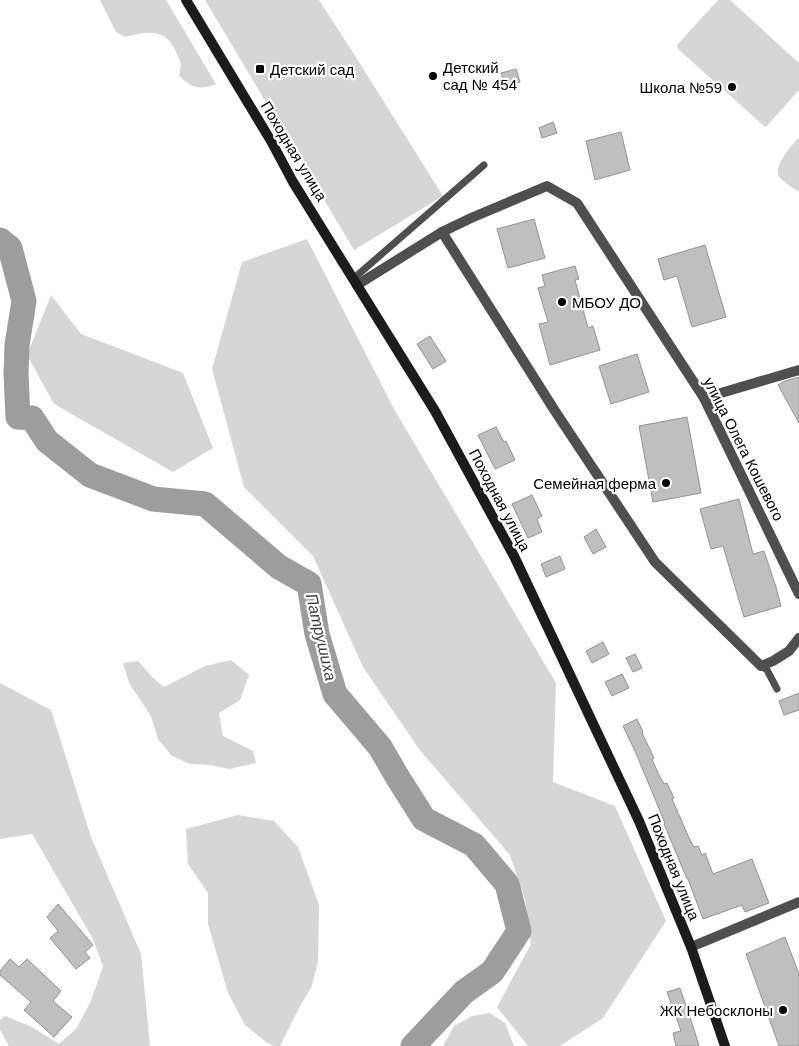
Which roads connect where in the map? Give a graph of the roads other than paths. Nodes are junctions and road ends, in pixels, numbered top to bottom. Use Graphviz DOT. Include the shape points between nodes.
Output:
graph roads {
  1 [pos="186,0"];
  2 [pos="484,165"];
  3 [pos="442,232"];
  4 [pos="355,282"];
  5 [pos="799,370"];
  6 [pos="704,398"];
  7 [pos="799,594"];
  8 [pos="799,638"];
  9 [pos="761,666"];
  10 [pos="777,690"];
  11 [pos="799,902"];
  12 [pos="690,947"];
  13 [pos="725,1046"];
  1 -- 4 [label="main road, Походная улица"];
  2 -- 4 [label="lane"];
  3 -- 4 [label="street, улица Олега Кошевого"];
  3 -- 6 [label="street, улица Олега Кошевого" via="547,186 577,203"];
  3 -- 9 [label="street" via="655,562"];
  4 -- 12 [label="main road, Походная улица" via="435,411 514,556 639,821"];
  5 -- 6 [label="street"];
  6 -- 7 [label="street, улица Олега Кошевого"];
  8 -- 9 [label="street" via="789,652"];
  9 -- 10 [label="lane" via="767,670"];
  11 -- 12 [label="street"];
  12 -- 13 [label="main road, Походная улица"];
}
